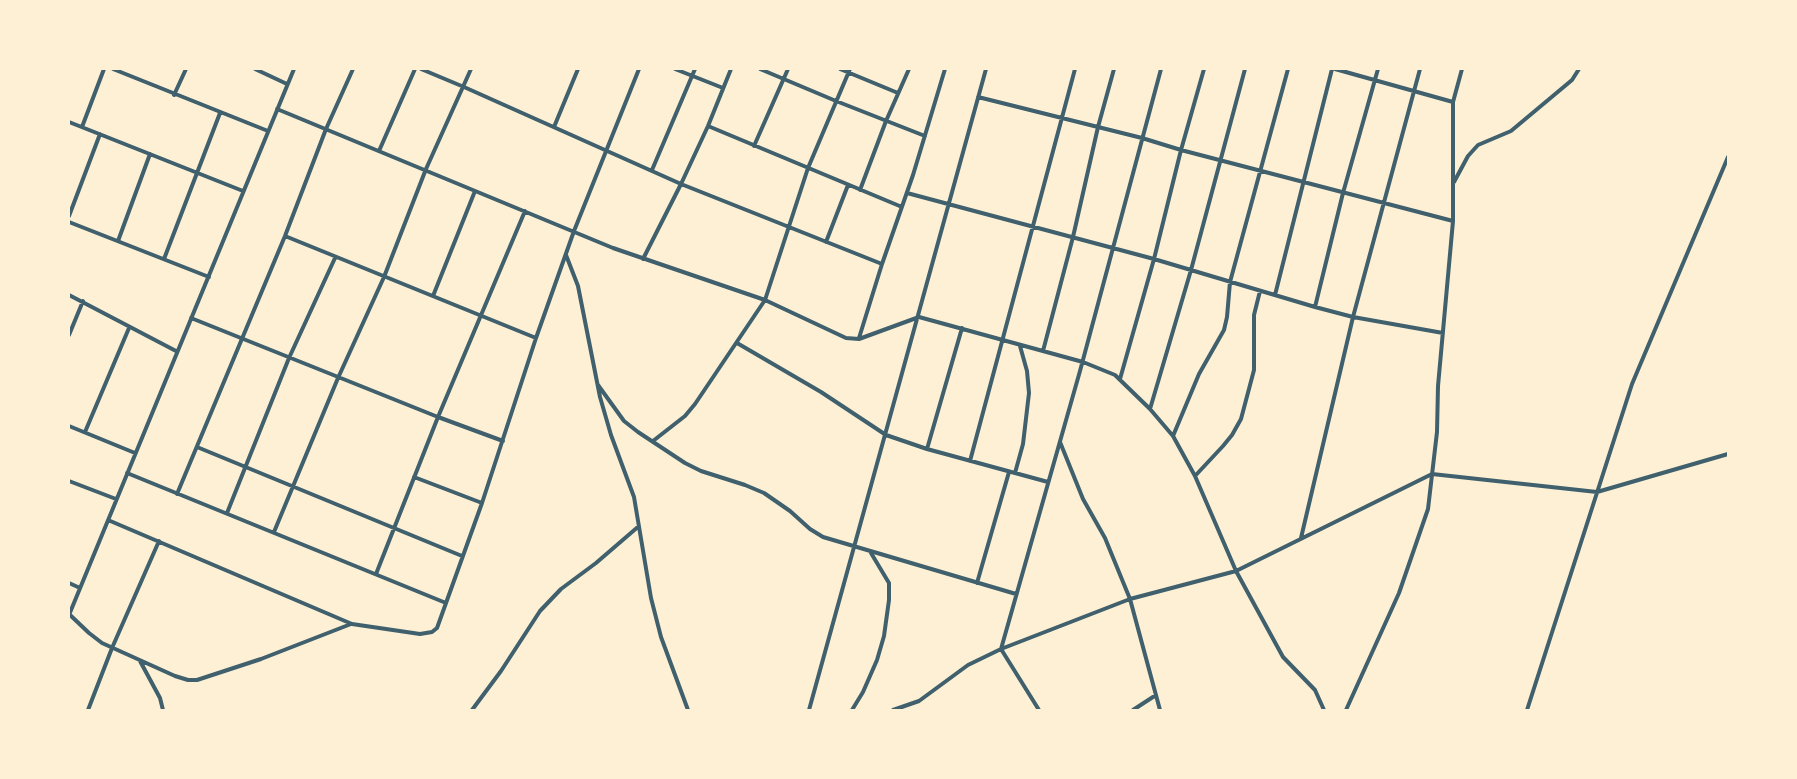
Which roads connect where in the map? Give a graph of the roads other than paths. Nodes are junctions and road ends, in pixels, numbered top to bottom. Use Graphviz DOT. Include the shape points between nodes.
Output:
graph roads {
  1 [pos="104,69"];
  2 [pos="113,69"];
  3 [pos="186,69"];
  4 [pos="255,69"];
  5 [pos="294,69"];
  6 [pos="353,69"];
  7 [pos="415,69"];
  8 [pos="421,69"];
  9 [pos="471,69"];
  10 [pos="578,69"];
  11 [pos="639,69"];
  12 [pos="675,69"];
  13 [pos="695,69"];
  14 [pos="731,69"];
  15 [pos="760,69"];
  16 [pos="788,69"];
  17 [pos="840,69"];
  18 [pos="909,69"];
  19 [pos="945,69"];
  20 [pos="986,69"];
  21 [pos="1076,69"];
  22 [pos="1114,69"];
  23 [pos="1161,69"];
  24 [pos="1204,69"];
  25 [pos="1245,69"];
  26 [pos="1288,69"];
  27 [pos="1333,69"];
  28 [pos="1378,69"];
  29 [pos="1420,69"];
  30 [pos="1462,69"];
  31 [pos="1579,69"];
  32 [pos="849,71"];
  33 [pos="692,75"];
  34 [pos="784,79"];
  35 [pos="1375,80"];
  36 [pos="288,84"];
  37 [pos="464,87"];
  38 [pos="723,88"];
  39 [pos="1414,91"];
  40 [pos="898,93"];
  41 [pos="174,95"];
  42 [pos="978,97"];
  43 [pos="836,101"];
  44 [pos="1453,102"];
  45 [pos="277,109"];
  46 [pos="220,113"];
  47 [pos="1061,118"];
  48 [pos="886,121"];
  49 [pos="69,122"];
  50 [pos="708,126"];
  51 [pos="82,127"];
  52 [pos="554,127"];
  53 [pos="1098,127"];
  54 [pos="326,129"];
  55 [pos="268,131"];
  56 [pos="100,134"];
  57 [pos="925,136"];
  58 [pos="1142,138"];
  59 [pos="754,146"];
  60 [pos="605,150"];
  61 [pos="1180,150"];
  62 [pos="379,151"];
  63 [pos="150,154"];
  64 [pos="1728,157"];
  65 [pos="1221,161"];
  66 [pos="808,168"];
  67 [pos="426,169"];
  68 [pos="652,170"];
  69 [pos="1262,172"];
  70 [pos="197,173"];
  71 [pos="1304,183"];
  72 [pos="681,184"];
  73 [pos="848,185"];
  74 [pos="1452,186"];
  75 [pos="860,190"];
  76 [pos="243,191"];
  77 [pos="475,191"];
  78 [pos="907,193"];
  79 [pos="1344,193"];
  80 [pos="1384,203"];
  81 [pos="948,204"];
  82 [pos="902,207"];
  83 [pos="525,211"];
  84 [pos="69,216"];
  85 [pos="1453,221"];
  86 [pos="69,222"];
  87 [pos="1034,227"];
  88 [pos="789,228"];
  89 [pos="574,231"];
  90 [pos="285,236"];
  91 [pos="1073,237"];
  92 [pos="118,242"];
  93 [pos="826,242"];
  94 [pos="1113,248"];
  95 [pos="565,255"];
  96 [pos="335,258"];
  97 [pos="164,259"];
  98 [pos="643,259"];
  99 [pos="1154,260"];
  100 [pos="882,264"];
  101 [pos="1191,270"];
  102 [pos="209,277"];
  103 [pos="384,277"];
  104 [pos="1230,282"];
  105 [pos="1260,291"];
  106 [pos="69,295"];
  107 [pos="1275,295"];
  108 [pos="433,296"];
  109 [pos="765,300"];
  110 [pos="82,301"];
  111 [pos="1315,307"];
  112 [pos="481,316"];
  113 [pos="918,317"];
  114 [pos="1353,317"];
  115 [pos="191,318"];
  116 [pos="129,328"];
  117 [pos="962,328"];
  118 [pos="1443,333"];
  119 [pos="69,335"];
  120 [pos="536,338"];
  121 [pos="243,339"];
  122 [pos="859,339"];
  123 [pos="1003,340"];
  124 [pos="737,343"];
  125 [pos="1020,345"];
  126 [pos="177,351"];
  127 [pos="1043,351"];
  128 [pos="290,358"];
  129 [pos="1083,362"];
  130 [pos="338,378"];
  131 [pos="1120,379"];
  132 [pos="598,385"];
  133 [pos="1150,409"];
  134 [pos="438,417"];
  135 [pos="69,426"];
  136 [pos="85,432"];
  137 [pos="886,435"];
  138 [pos="1173,436"];
  139 [pos="503,441"];
  140 [pos="652,441"];
  141 [pos="1060,442"];
  142 [pos="197,447"];
  143 [pos="927,449"];
  144 [pos="135,453"];
  145 [pos="1728,454"];
  146 [pos="970,461"];
  147 [pos="246,467"];
  148 [pos="127,472"];
  149 [pos="1012,472"];
  150 [pos="1432,474"];
  151 [pos="1195,476"];
  152 [pos="414,477"];
  153 [pos="69,481"];
  154 [pos="1048,482"];
  155 [pos="292,486"];
  156 [pos="1597,492"];
  157 [pos="177,494"];
  158 [pos="116,499"];
  159 [pos="482,503"];
  160 [pos="227,513"];
  161 [pos="108,520"];
  162 [pos="639,526"];
  163 [pos="393,529"];
  164 [pos="274,532"];
  165 [pos="1300,539"];
  166 [pos="159,542"];
  167 [pos="855,547"];
  168 [pos="871,552"];
  169 [pos="462,556"];
  170 [pos="1236,571"];
  171 [pos="376,574"];
  172 [pos="69,583"];
  173 [pos="977,583"];
  174 [pos="80,588"];
  175 [pos="1016,594"];
  176 [pos="1130,599"];
  177 [pos="446,603"];
  178 [pos="69,614"];
  179 [pos="352,624"];
  180 [pos="112,648"];
  181 [pos="1001,650"];
  182 [pos="139,660"];
  183 [pos="1156,695"];
  184 [pos="88,710"];
  185 [pos="163,710"];
  186 [pos="472,710"];
  187 [pos="688,710"];
  188 [pos="809,710"];
  189 [pos="852,710"];
  190 [pos="893,710"];
  191 [pos="1039,710"];
  192 [pos="1133,710"];
  193 [pos="1160,710"];
  194 [pos="1324,710"];
  195 [pos="1346,710"];
  196 [pos="1527,710"];
  1 -- 51 [label="street"];
  2 -- 41 [label="street"];
  3 -- 41 [label="street"];
  4 -- 36 [label="street"];
  5 -- 36 [label="street"];
  6 -- 54 [label="street"];
  7 -- 62 [label="street"];
  8 -- 37 [label="street"];
  9 -- 37 [label="street"];
  10 -- 52 [label="street"];
  11 -- 60 [label="street"];
  12 -- 33 [label="street"];
  13 -- 33 [label="street"];
  14 -- 38 [label="street"];
  15 -- 34 [label="street"];
  16 -- 34 [label="street"];
  17 -- 32 [label="street"];
  18 -- 40 [label="street"];
  19 -- 57 [label="street"];
  20 -- 42 [label="street"];
  21 -- 47 [label="street"];
  22 -- 53 [label="street"];
  23 -- 58 [label="street"];
  24 -- 61 [label="street"];
  25 -- 65 [label="street"];
  26 -- 69 [label="street"];
  27 -- 35 [label="street"];
  27 -- 71 [label="street"];
  28 -- 35 [label="street"];
  29 -- 39 [label="street"];
  30 -- 44 [label="street"];
  31 -- 74 [label="street" via="1572,80 1511,131 1478,145"];
  32 -- 40 [label="street"];
  32 -- 43 [label="street"];
  33 -- 38 [label="street"];
  33 -- 68 [label="street"];
  34 -- 43 [label="street"];
  34 -- 59 [label="street"];
  35 -- 39 [label="street"];
  35 -- 79 [label="street"];
  36 -- 45 [label="street"];
  37 -- 52 [label="street"];
  37 -- 67 [label="street"];
  38 -- 50 [label="street"];
  39 -- 44 [label="street"];
  39 -- 80 [label="street"];
  40 -- 48 [label="street"];
  41 -- 46 [label="street"];
  42 -- 47 [label="street"];
  42 -- 81 [label="street"];
  43 -- 48 [label="street"];
  43 -- 66 [label="street"];
  44 -- 74 [label="street"];
  45 -- 54 [label="street"];
  45 -- 55 [label="street"];
  46 -- 55 [label="street"];
  46 -- 70 [label="street"];
  47 -- 53 [label="street"];
  47 -- 87 [label="street"];
  48 -- 57 [label="street"];
  48 -- 75 [label="street"];
  49 -- 51 [label="street"];
  50 -- 59 [label="street"];
  50 -- 72 [label="street"];
  51 -- 56 [label="street"];
  52 -- 60 [label="street"];
  53 -- 58 [label="street"];
  53 -- 91 [label="street"];
  54 -- 62 [label="street"];
  54 -- 90 [label="street"];
  55 -- 76 [label="street"];
  56 -- 63 [label="street"];
  56 -- 84 [label="street"];
  57 -- 78 [label="street"];
  58 -- 61 [label="street"];
  58 -- 94 [label="street"];
  59 -- 66 [label="street"];
  60 -- 68 [label="street"];
  60 -- 89 [label="street"];
  61 -- 65 [label="street"];
  61 -- 99 [label="street"];
  62 -- 67 [label="street"];
  63 -- 70 [label="street"];
  63 -- 92 [label="street"];
  64 -- 156 [label="street" via="1632,384"];
  65 -- 69 [label="street"];
  65 -- 101 [label="street"];
  66 -- 73 [label="street"];
  66 -- 88 [label="street"];
  67 -- 77 [label="street"];
  67 -- 103 [label="street"];
  68 -- 72 [label="street"];
  69 -- 71 [label="street"];
  69 -- 104 [label="street"];
  70 -- 76 [label="street"];
  70 -- 97 [label="street"];
  71 -- 79 [label="street"];
  71 -- 107 [label="street"];
  72 -- 88 [label="street"];
  72 -- 98 [label="street"];
  73 -- 75 [label="street"];
  73 -- 93 [label="street"];
  74 -- 85 [label="street"];
  75 -- 82 [label="street"];
  76 -- 102 [label="street"];
  77 -- 83 [label="street"];
  77 -- 108 [label="street"];
  78 -- 81 [label="street"];
  78 -- 82 [label="street"];
  79 -- 80 [label="street"];
  79 -- 111 [label="street"];
  80 -- 85 [label="street"];
  80 -- 114 [label="street"];
  81 -- 87 [label="street"];
  81 -- 113 [label="street"];
  82 -- 100 [label="street"];
  83 -- 89 [label="street"];
  83 -- 112 [label="street"];
  85 -- 118 [label="street"];
  86 -- 92 [label="street"];
  87 -- 91 [label="street"];
  87 -- 123 [label="street"];
  88 -- 93 [label="street"];
  88 -- 109 [label="street"];
  89 -- 95 [label="street"];
  89 -- 98 [label="street"];
  90 -- 96 [label="street"];
  90 -- 121 [label="street"];
  91 -- 94 [label="street"];
  91 -- 127 [label="street"];
  92 -- 97 [label="street"];
  93 -- 100 [label="street"];
  94 -- 99 [label="street"];
  94 -- 129 [label="street"];
  95 -- 120 [label="street"];
  95 -- 132 [label="street" via="578,286"];
  96 -- 103 [label="street"];
  96 -- 128 [label="street"];
  97 -- 102 [label="street"];
  98 -- 109 [label="street"];
  99 -- 101 [label="street"];
  99 -- 131 [label="street"];
  100 -- 122 [label="street"];
  101 -- 104 [label="street"];
  101 -- 133 [label="street"];
  102 -- 115 [label="street"];
  103 -- 108 [label="street"];
  103 -- 130 [label="street"];
  104 -- 105 [label="street"];
  104 -- 138 [label="street" via="1224,330 1199,374"];
  105 -- 107 [label="street"];
  105 -- 151 [label="street" via="1254,315 1254,370 1241,418 1232,435"];
  106 -- 110 [label="street"];
  107 -- 111 [label="street"];
  108 -- 112 [label="street"];
  109 -- 122 [label="street" via="840,335"];
  109 -- 124 [label="street"];
  110 -- 116 [label="street"];
  110 -- 119 [label="street"];
  111 -- 114 [label="street"];
  112 -- 120 [label="street"];
  112 -- 134 [label="street"];
  113 -- 117 [label="street"];
  113 -- 122 [label="street"];
  113 -- 137 [label="street"];
  114 -- 118 [label="street"];
  114 -- 165 [label="street"];
  115 -- 121 [label="street"];
  115 -- 126 [label="street"];
  116 -- 126 [label="street"];
  116 -- 136 [label="street"];
  117 -- 123 [label="street"];
  117 -- 143 [label="street"];
  118 -- 150 [label="street"];
  120 -- 139 [label="street"];
  121 -- 128 [label="street"];
  121 -- 142 [label="street"];
  123 -- 125 [label="street"];
  123 -- 146 [label="street"];
  124 -- 137 [label="street"];
  124 -- 140 [label="street" via="690,410"];
  125 -- 127 [label="street"];
  125 -- 149 [label="street" via="1029,393 1023,444"];
  126 -- 144 [label="street"];
  127 -- 129 [label="street"];
  128 -- 130 [label="street"];
  128 -- 147 [label="street"];
  129 -- 131 [label="street"];
  129 -- 141 [label="street"];
  130 -- 134 [label="street"];
  130 -- 155 [label="street"];
  131 -- 133 [label="street"];
  132 -- 140 [label="street" via="624,422"];
  132 -- 162 [label="street"];
  133 -- 138 [label="street"];
  134 -- 139 [label="street"];
  134 -- 152 [label="street"];
  135 -- 136 [label="street"];
  136 -- 144 [label="street"];
  137 -- 143 [label="street"];
  137 -- 167 [label="street"];
  138 -- 151 [label="street"];
  139 -- 159 [label="street"];
  140 -- 167 [label="street" via="701,471 764,493 823,537"];
  141 -- 154 [label="street"];
  141 -- 176 [label="street"];
  142 -- 147 [label="street"];
  142 -- 157 [label="street"];
  143 -- 146 [label="street"];
  144 -- 148 [label="street"];
  145 -- 156 [label="street"];
  146 -- 149 [label="street"];
  147 -- 155 [label="street"];
  147 -- 160 [label="street"];
  148 -- 157 [label="street"];
  148 -- 158 [label="street"];
  149 -- 154 [label="street"];
  149 -- 173 [label="street"];
  150 -- 156 [label="street"];
  150 -- 165 [label="street"];
  150 -- 195 [label="street" via="1428,509 1399,593"];
  151 -- 170 [label="street"];
  152 -- 159 [label="street"];
  152 -- 163 [label="street"];
  153 -- 158 [label="street"];
  154 -- 175 [label="street"];
  155 -- 163 [label="street"];
  155 -- 164 [label="street"];
  156 -- 196 [label="street"];
  157 -- 160 [label="street"];
  158 -- 161 [label="street"];
  159 -- 169 [label="street"];
  160 -- 164 [label="street"];
  161 -- 166 [label="street"];
  161 -- 174 [label="street"];
  162 -- 186 [label="street" via="561,589 540,611"];
  162 -- 187 [label="street" via="661,637"];
  163 -- 169 [label="street"];
  163 -- 171 [label="street"];
  164 -- 171 [label="street"];
  165 -- 170 [label="street"];
  166 -- 179 [label="street"];
  166 -- 180 [label="street"];
  167 -- 168 [label="street"];
  167 -- 188 [label="street"];
  168 -- 173 [label="street"];
  168 -- 189 [label="street" via="889,583 889,600 877,660"];
  169 -- 177 [label="street"];
  170 -- 176 [label="street"];
  170 -- 194 [label="street" via="1283,657 1315,690"];
  171 -- 177 [label="street"];
  172 -- 174 [label="street"];
  173 -- 175 [label="street"];
  174 -- 178 [label="street"];
  175 -- 181 [label="street"];
  176 -- 181 [label="street"];
  176 -- 183 [label="street"];
  177 -- 179 [label="street" via="432,632 420,634"];
  178 -- 180 [label="street"];
  179 -- 182 [label="street" via="197,680 176,676"];
  180 -- 182 [label="street"];
  180 -- 184 [label="street"];
  181 -- 190 [label="street" via="968,665 919,701"];
  181 -- 191 [label="street"];
  182 -- 185 [label="street"];
  183 -- 192 [label="street"];
  183 -- 193 [label="street"];
}
